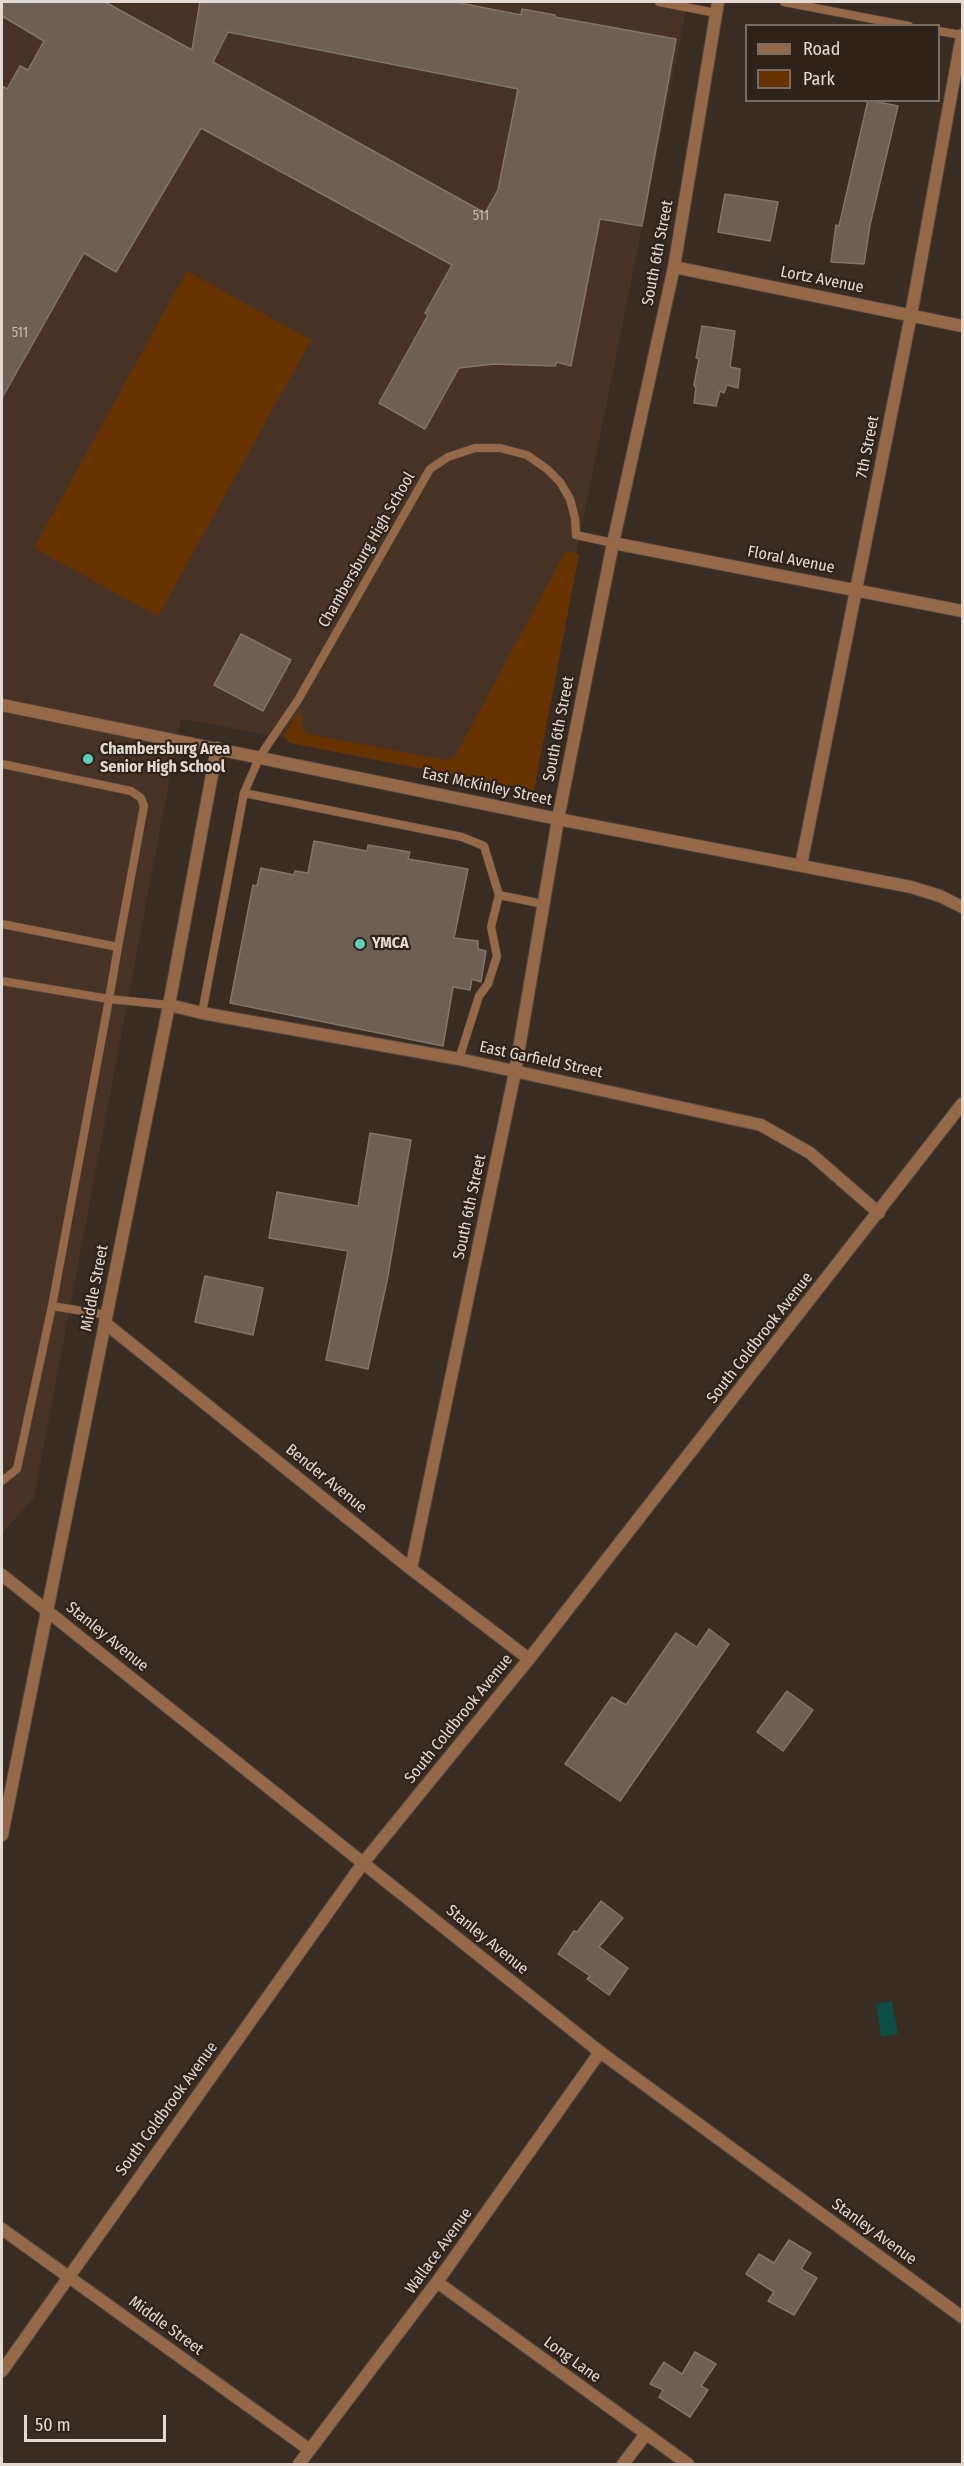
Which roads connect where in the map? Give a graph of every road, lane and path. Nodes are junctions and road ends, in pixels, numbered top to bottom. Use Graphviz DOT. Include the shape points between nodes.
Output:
graph roads {
  1 [pos="659,2"];
  2 [pos="784,2"];
  3 [pos="717,7"];
  4 [pos="899,24"];
  5 [pos="940,31"];
  6 [pos="963,35"];
  7 [pos="674,267"];
  8 [pos="911,315"];
  9 [pos="963,326"];
  10 [pos="613,543"];
  11 [pos="856,590"];
  12 [pos="963,610"];
  13 [pos="2,705"];
  14 [pos="217,748"];
  15 [pos="260,756"];
  16 [pos="2,764"];
  17 [pos="244,793"];
  18 [pos="558,819"];
  19 [pos="801,865"];
  20 [pos="499,895"];
  21 [pos="543,904"];
  22 [pos="963,907"];
  23 [pos="2,924"];
  24 [pos="118,947"];
  25 [pos="2,981"];
  26 [pos="109,999"];
  27 [pos="169,1005"];
  28 [pos="202,1013"];
  29 [pos="459,1059"];
  30 [pos="515,1072"];
  31 [pos="963,1104"];
  32 [pos="879,1213"];
  33 [pos="52,1306"];
  34 [pos="106,1319"];
  35 [pos="2,1481"];
  36 [pos="411,1569"];
  37 [pos="2,1575"];
  38 [pos="46,1610"];
  39 [pos="529,1659"];
  40 [pos="2,1835"];
  41 [pos="363,1863"];
  42 [pos="600,2052"];
  43 [pos="2,2229"];
  44 [pos="68,2276"];
  45 [pos="437,2282"];
  46 [pos="963,2317"];
  47 [pos="2,2371"];
  48 [pos="646,2434"];
  49 [pos="310,2450"];
  50 [pos="299,2464"];
  51 [pos="623,2464"];
  52 [pos="687,2464"];
  1 -- 3 [label="lane"];
  2 -- 4 [label="lane"];
  3 -- 7 [label="street, South 6th Street"];
  5 -- 6 [label="lane"];
  6 -- 8 [label="street, 7th Street"];
  7 -- 8 [label="street, Lortz Avenue"];
  7 -- 10 [label="street, South 6th Street"];
  8 -- 9 [label="street, Lortz Avenue"];
  8 -- 11 [label="street, 7th Street"];
  10 -- 11 [label="street, Floral Avenue"];
  10 -- 15 [label="lane, Chambersburg High School" via="576,535 570,499 560,482 527,455 500,448 475,448 438,462 421,482 298,700"];
  10 -- 18 [label="street, South 6th Street"];
  11 -- 12 [label="street, Floral Avenue"];
  11 -- 19 [label="street, 7th Street"];
  13 -- 14 [label="street, East McKinley Street"];
  14 -- 15 [label="street, East McKinley Street"];
  14 -- 27 [label="street, Middle Street"];
  15 -- 17 [label="lane, Chambersburg High School"];
  15 -- 18 [label="street, East McKinley Street"];
  16 -- 24 [label="lane" via="131,791 141,798 144,806"];
  17 -- 20 [label="lane" via="462,837 484,846"];
  17 -- 28 [label="lane, Chambersburg High School"];
  18 -- 19 [label="street, East McKinley Street"];
  18 -- 21 [label="street, South 6th Street"];
  19 -- 22 [label="street, East McKinley Street" via="911,887"];
  20 -- 21 [label="lane"];
  20 -- 29 [label="lane" via="491,927 496,956"];
  21 -- 30 [label="street, South 6th Street"];
  23 -- 24 [label="lane"];
  24 -- 26 [label="lane"];
  25 -- 26 [label="lane"];
  26 -- 27 [label="lane"];
  26 -- 33 [label="lane"];
  27 -- 28 [label="street, East Garfield Street"];
  27 -- 34 [label="street, Middle Street"];
  28 -- 29 [label="street, East Garfield Street"];
  29 -- 30 [label="street, East Garfield Street"];
  30 -- 32 [label="street, East Garfield Street" via="761,1125 810,1153"];
  30 -- 36 [label="street, South 6th Street"];
  31 -- 32 [label="street, South Coldbrook Avenue"];
  32 -- 39 [label="street, South Coldbrook Avenue"];
  33 -- 34 [label="lane"];
  33 -- 35 [label="lane" via="17,1469"];
  34 -- 36 [label="street, Bender Avenue"];
  34 -- 38 [label="street, Middle Street"];
  36 -- 39 [label="street, Bender Avenue"];
  37 -- 38 [label="street, Stanley Avenue"];
  38 -- 40 [label="street, Middle Street"];
  38 -- 41 [label="street, Stanley Avenue"];
  39 -- 41 [label="street, South Coldbrook Avenue"];
  41 -- 42 [label="street, Stanley Avenue"];
  41 -- 44 [label="street, South Coldbrook Avenue"];
  42 -- 45 [label="street, Wallace Avenue"];
  42 -- 46 [label="street, Stanley Avenue"];
  43 -- 44 [label="street, Middle Street"];
  44 -- 47 [label="street, South Coldbrook Avenue"];
  44 -- 49 [label="street, Middle Street"];
  45 -- 48 [label="street, Long Lane"];
  45 -- 49 [label="street, Wallace Avenue"];
  48 -- 51 [label="street"];
  48 -- 52 [label="street, Long Lane"];
  49 -- 50 [label="street, Wallace Avenue"];
}
